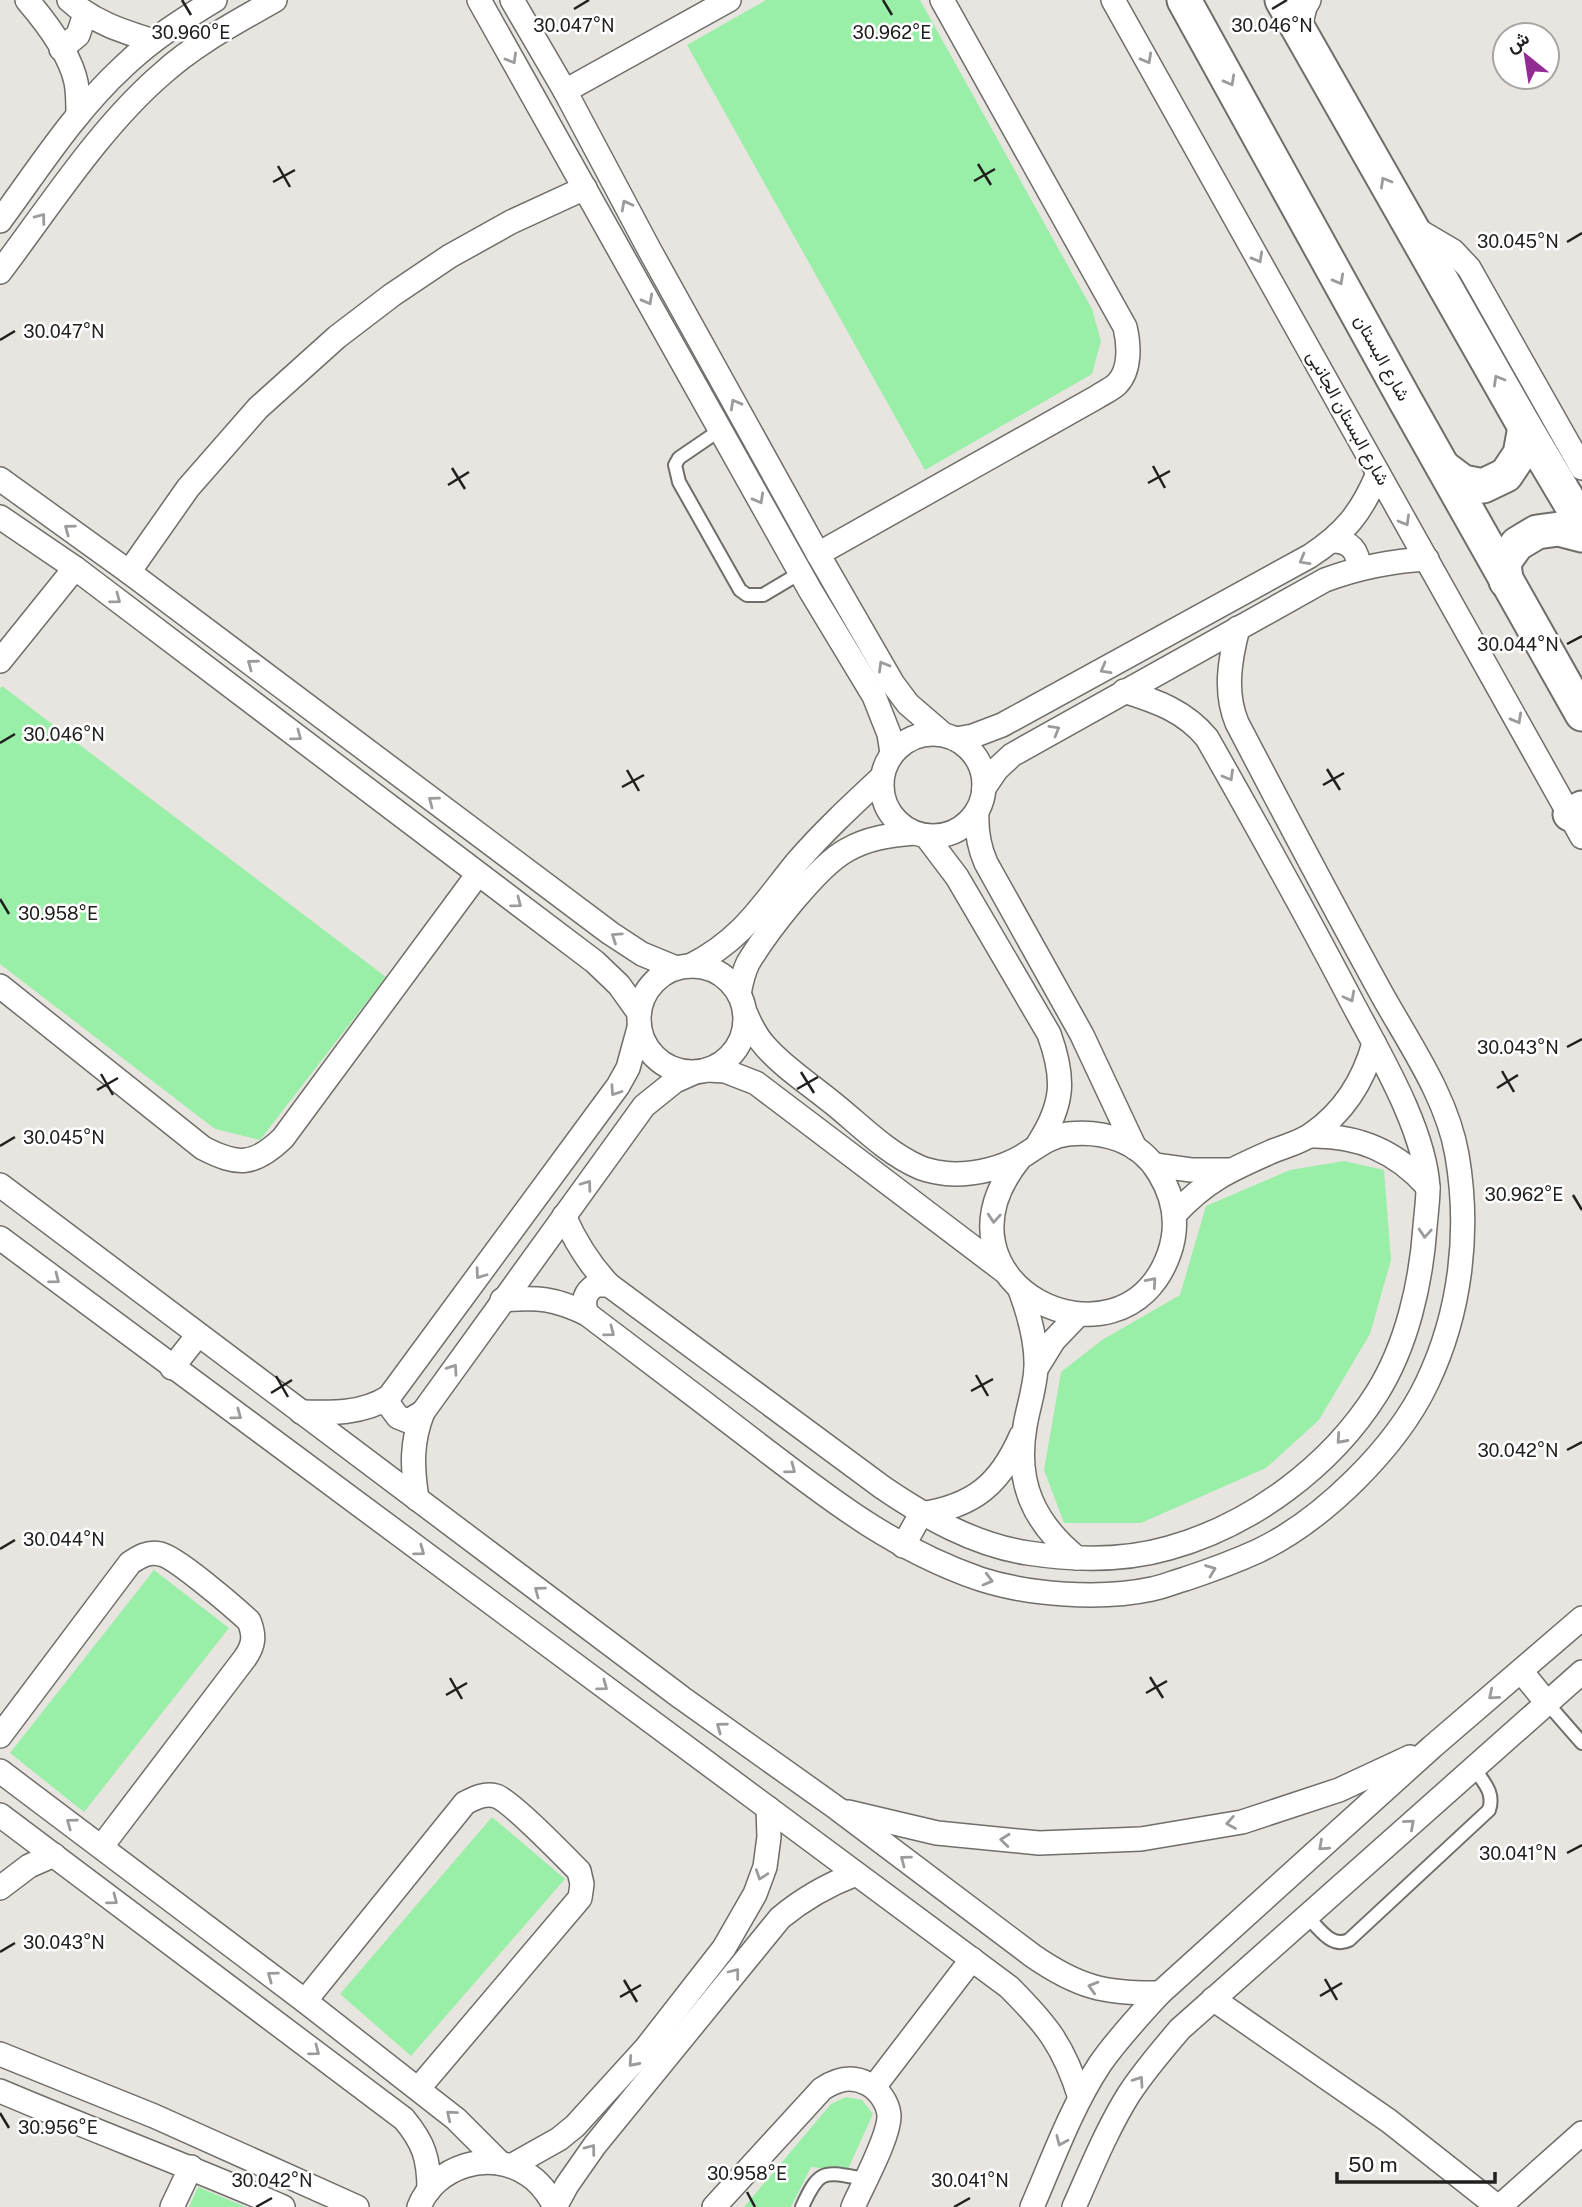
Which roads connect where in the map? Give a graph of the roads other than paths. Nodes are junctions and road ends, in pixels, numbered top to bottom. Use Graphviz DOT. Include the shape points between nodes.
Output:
graph roads {
  1 [pos="27,0"];
  2 [pos="215,0"];
  3 [pos="275,0"];
  4 [pos="479,0"];
  5 [pos="512,0"];
  6 [pos="729,0"];
  7 [pos="942,0"];
  8 [pos="1113,0"];
  9 [pos="1184,0"];
  10 [pos="1282,0"];
  11 [pos="1310,0"];
  12 [pos="77,7"];
  13 [pos="1299,31"];
  14 [pos="153,41"];
  15 [pos="61,48"];
  16 [pos="565,91"];
  17 [pos="78,115"];
  18 [pos="39,168"];
  19 [pos="64,187"];
  20 [pos="585,188"];
  21 [pos="0,221"];
  22 [pos="1410,226"];
  23 [pos="649,249"];
  24 [pos="626,260"];
  25 [pos="0,272"];
  26 [pos="1525,427"];
  27 [pos="720,430"];
  28 [pos="1443,467"];
  29 [pos="1582,468"];
  30 [pos="1378,472"];
  31 [pos="0,479"];
  32 [pos="0,517"];
  33 [pos="1582,523"];
  34 [pos="1582,535"];
  35 [pos="1333,541"];
  36 [pos="818,554"];
  37 [pos="1427,559"];
  38 [pos="75,568"];
  39 [pos="1358,568"];
  40 [pos="129,572"];
  41 [pos="800,573"];
  42 [pos="1506,581"];
  43 [pos="202,626"];
  44 [pos="1238,628"];
  45 [pos="183,649"];
  46 [pos="0,661"];
  47 [pos="1124,691"];
  48 [pos="899,692"];
  49 [pos="877,703"];
  50 [pos="1582,714"];
  51 [pos="1237,723"];
  52 [pos="1002,726"];
  53 [pos="950,737"];
  54 [pos="1207,738"];
  55 [pos="1016,752"];
  56 [pos="892,753"];
  57 [pos="881,778"];
  58 [pos="984,788"];
  59 [pos="977,811"];
  60 [pos="1578,819"];
  61 [pos="920,834"];
  62 [pos="478,874"];
  63 [pos="1360,954"];
  64 [pos="683,967"];
  65 [pos="1334,967"];
  66 [pos="0,986"];
  67 [pos="742,1004"];
  68 [pos="639,1020"];
  69 [pos="1374,1043"];
  70 [pos="701,1071"];
  71 [pos="1311,1136"];
  72 [pos="1135,1148"];
  73 [pos="1029,1151"];
  74 [pos="1155,1166"];
  75 [pos="1228,1170"];
  76 [pos="0,1185"];
  77 [pos="1428,1187"];
  78 [pos="1175,1214"];
  79 [pos="564,1216"];
  80 [pos="0,1238"];
  81 [pos="1421,1265"];
  82 [pos="1461,1270"];
  83 [pos="1013,1281"];
  84 [pos="609,1285"];
  85 [pos="502,1300"];
  86 [pos="587,1314"];
  87 [pos="1078,1315"];
  88 [pos="198,1335"];
  89 [pos="172,1368"];
  90 [pos="1036,1369"];
  91 [pos="389,1397"];
  92 [pos="301,1412"];
  93 [pos="422,1412"];
  94 [pos="1024,1430"];
  95 [pos="417,1499"];
  96 [pos="921,1514"];
  97 [pos="903,1546"];
  98 [pos="1077,1558"];
  99 [pos="1580,1618"];
  100 [pos="1521,1671"];
  101 [pos="1582,1672"];
  102 [pos="681,1698"];
  103 [pos="1548,1703"];
  104 [pos="660,1728"];
  105 [pos="0,1736"];
  106 [pos="1582,1744"];
  107 [pos="1432,1747"];
  108 [pos="1474,1768"];
  109 [pos="0,1771"];
  110 [pos="768,1808"];
  111 [pos="838,1809"];
  112 [pos="0,1815"];
  113 [pos="102,1846"];
  114 [pos="54,1855"];
  115 [pos="856,1874"];
  116 [pos="0,1888"];
  117 [pos="1306,1915"];
  118 [pos="738,1922"];
  119 [pos="761,1941"];
  120 [pos="1033,1956"];
  121 [pos="972,1959"];
  122 [pos="1009,1987"];
  123 [pos="1160,1993"];
  124 [pos="1213,1999"];
  125 [pos="305,2001"];
  126 [pos="0,2054"];
  127 [pos="874,2087"];
  128 [pos="418,2089"];
  129 [pos="0,2091"];
  130 [pos="1080,2098"];
  131 [pos="1582,2133"];
  132 [pos="506,2164"];
  133 [pos="191,2167"];
  134 [pos="865,2179"];
  135 [pos="418,2201"];
  136 [pos="172,2207"];
  137 [pos="283,2207"];
  138 [pos="357,2207"];
  139 [pos="555,2207"];
  140 [pos="714,2207"];
  141 [pos="802,2207"];
  142 [pos="853,2207"];
  143 [pos="1032,2207"];
  144 [pos="1074,2207"];
  145 [pos="1498,2207"];
  1 -- 15 [label="street"];
  2 -- 14 [label="street"];
  3 -- 19 [label="street" via="213,36 164,72 123,112"];
  4 -- 20 [label="street, one-way"];
  5 -- 16 [label="street"];
  6 -- 16 [label="street"];
  7 -- 36 [label="street" via="1125,327 1130,346 1126,365 1119,383 1097,397"];
  8 -- 30 [label="street, شارع البستان الجانبى, one-way"];
  9 -- 28 [label="street, شارع البستان, one-way"];
  10 -- 13 [label="street"];
  11 -- 13 [label="street"];
  12 -- 14 [label="street" via="114,28"];
  12 -- 15 [label="street" via="78,35"];
  22 -- 13 [label="street, one-way"];
  14 -- 17 [label="street"];
  15 -- 17 [label="street" via="76,81"];
  23 -- 16 [label="street, one-way"];
  17 -- 18 [label="street"];
  18 -- 19 [label="street"];
  18 -- 21 [label="street"];
  25 -- 19 [label="street, one-way"];
  20 -- 24 [label="street"];
  20 -- 40 [label="street" via="450,256 337,337 258,408 188,488"];
  26 -- 22 [label="street, one-way"];
  22 -- 29 [label="street" via="1453,251 1469,268"];
  23 -- 24 [label="street"];
  36 -- 23 [label="street, one-way"];
  24 -- 27 [label="street, one-way"];
  26 -- 28 [label="street" via="1520,454 1506,475 1495,481 1483,486 1462,482"];
  26 -- 33 [label="street"];
  27 -- 41 [label="street, one-way"];
  27 -- 41 [label="lane" via="679,458 679,482 740,590 763,595"];
  28 -- 42 [label="street, شارع البستان"];
  30 -- 35 [label="street" via="1367,498"];
  30 -- 37 [label="street, شارع البستان الجانبى, one-way"];
  40 -- 31 [label="street, one-way"];
  32 -- 38 [label="street"];
  34 -- 42 [label="street" via="1559,529 1536,532 1517,544 1504,562"];
  35 -- 39 [label="street" via="1353,548"];
  35 -- 52 [label="street, one-way"];
  48 -- 36 [label="street, one-way"];
  37 -- 39 [label="street"];
  37 -- 60 [label="street, شارع البستان الجانبى, one-way"];
  38 -- 45 [label="street, one-way"];
  38 -- 46 [label="street"];
  39 -- 44 [label="street" via="1325,580"];
  40 -- 43 [label="street"];
  41 -- 49 [label="street"];
  42 -- 50 [label="street, شارع البستان"];
  43 -- 45 [label="street"];
  64 -- 43 [label="street, one-way" via="642,954 610,933"];
  44 -- 47 [label="street"];
  44 -- 51 [label="street" via="1229,686"];
  45 -- 62 [label="street, one-way"];
  47 -- 54 [label="street" via="1180,713"];
  55 -- 47 [label="street, one-way"];
  48 -- 49 [label="street"];
  48 -- 53 [label="street" via="923,718"];
  49 -- 56 [label="street"];
  51 -- 54 [label="street" via="1219,719 1210,726"];
  51 -- 63 [label="street"];
  52 -- 53 [label="street" via="973,736"];
  52 -- 55 [label="street"];
  53 -- 56 [label="street" via="925,734 907,740"];
  53 -- 58 [label="street" via="966,745 980,764"];
  54 -- 65 [label="street, one-way"];
  55 -- 58 [label="street"];
  56 -- 57 [label="street"];
  57 -- 61 [label="street" via="888,811 900,824"];
  57 -- 64 [label="street" via="799,861 744,928 719,950"];
  58 -- 59 [label="street"];
  59 -- 61 [label="street" via="950,833"];
  59 -- 72 [label="street" via="985,863 1082,1035"];
  61 -- 67 [label="street" via="867,840 826,865 748,963 741,983"];
  61 -- 73 [label="street" via="957,877 1049,1034 1056,1054 1059,1102 1051,1125"];
  62 -- 66 [label="street" via="283,1138 255,1159 238,1162 203,1148"];
  62 -- 68 [label="street, one-way" via="608,972"];
  63 -- 65 [label="street"];
  63 -- 82 [label="street" via="1448,1123 1457,1152 1464,1211"];
  64 -- 67 [label="street" via="718,972 730,982"];
  64 -- 68 [label="street" via="651,985"];
  65 -- 69 [label="street, one-way"];
  67 -- 70 [label="street" via="741,1040 722,1063"];
  67 -- 73 [label="street" via="752,1030 774,1056 892,1151 920,1168 954,1174 988,1170"];
  68 -- 70 [label="street" via="644,1042 658,1060 678,1071"];
  68 -- 91 [label="street, one-way" via="628,1068 618,1086"];
  69 -- 71 [label="street" via="1351,1095"];
  69 -- 77 [label="street" via="1407,1111"];
  79 -- 70 [label="street, one-way" via="644,1106 667,1086"];
  70 -- 83 [label="street" via="725,1071 756,1083"];
  71 -- 75 [label="street"];
  71 -- 77 [label="street" via="1366,1143 1399,1160"];
  72 -- 73 [label="street" via="1112,1136 1087,1132 1062,1135"];
  72 -- 74 [label="street"];
  73 -- 83 [label="street, one-way" via="1004,1177 995,1200 996,1250"];
  74 -- 75 [label="street"];
  74 -- 78 [label="street" via="1168,1188"];
  75 -- 78 [label="street"];
  76 -- 88 [label="street"];
  77 -- 81 [label="street, one-way"];
  87 -- 78 [label="street, one-way" via="1112,1310 1151,1285 1173,1242"];
  79 -- 84 [label="street" via="590,1265"];
  79 -- 85 [label="street"];
  80 -- 89 [label="street, one-way"];
  81 -- 82 [label="street"];
  81 -- 98 [label="street, one-way" via="1408,1326 1377,1392 1323,1459 1278,1496 1217,1531 1168,1549"];
  97 -- 82 [label="street, one-way" via="986,1581 1096,1594 1152,1590 1260,1550 1350,1486 1395,1433 1427,1385 1448,1329"];
  83 -- 87 [label="street" via="1037,1302"];
  83 -- 90 [label="street" via="1031,1329"];
  84 -- 86 [label="street" via="596,1285 586,1294"];
  84 -- 96 [label="street"];
  85 -- 86 [label="street" via="560,1301"];
  93 -- 85 [label="street, one-way"];
  86 -- 97 [label="street, one-way" via="852,1516"];
  87 -- 90 [label="street" via="1054,1340"];
  88 -- 89 [label="street"];
  88 -- 92 [label="street"];
  89 -- 104 [label="street, one-way"];
  90 -- 94 [label="street"];
  91 -- 92 [label="street" via="353,1411"];
  91 -- 93 [label="street" via="388,1405 398,1418 408,1421"];
  92 -- 95 [label="street"];
  93 -- 95 [label="street" via="412,1454"];
  94 -- 96 [label="street" via="1003,1471 986,1489 967,1502"];
  94 -- 98 [label="street" via="1024,1478 1030,1501 1057,1541"];
  102 -- 95 [label="street, one-way"];
  96 -- 97 [label="street"];
  96 -- 98 [label="street" via="977,1540 1026,1553"];
  99 -- 100 [label="street"];
  100 -- 103 [label="street"];
  100 -- 107 [label="street, one-way"];
  101 -- 103 [label="street"];
  102 -- 104 [label="street"];
  111 -- 102 [label="street, one-way"];
  103 -- 106 [label="lane"];
  103 -- 108 [label="street"];
  104 -- 110 [label="street"];
  105 -- 113 [label="street" via="130,1563 144,1554 161,1553 176,1562 250,1621 253,1647 246,1658"];
  107 -- 111 [label="street, one-way" via="1339,1790 1254,1818 1141,1839 1039,1843 975,1837 937,1833"];
  107 -- 123 [label="street, one-way"];
  117 -- 108 [label="street, one-way"];
  108 -- 117 [label="lane" via="1490,1791 1491,1804 1485,1815 1349,1940 1332,1941"];
  113 -- 109 [label="street, one-way"];
  110 -- 115 [label="street"];
  110 -- 118 [label="street, one-way" via="765,1867"];
  120 -- 111 [label="street, one-way"];
  112 -- 114 [label="street"];
  125 -- 113 [label="street, one-way"];
  114 -- 116 [label="street" via="29,1866"];
  114 -- 135 [label="street, one-way" via="404,2119 416,2133 429,2166"];
  115 -- 119 [label="street" via="803,1899"];
  115 -- 121 [label="street"];
  117 -- 124 [label="street"];
  118 -- 119 [label="street"];
  118 -- 132 [label="street, one-way" via="724,1948 646,2048 575,2126 559,2139"];
  139 -- 119 [label="street, one-way" via="595,2145"];
  120 -- 122 [label="street"];
  123 -- 120 [label="street, one-way" via="1126,1994 1093,1988 1061,1975"];
  121 -- 122 [label="street"];
  121 -- 127 [label="street"];
  122 -- 130 [label="street" via="1054,2037"];
  123 -- 130 [label="street" via="1121,2036"];
  144 -- 124 [label="street, one-way" via="1129,2095 1180,2029"];
  124 -- 145 [label="street" via="1389,2121"];
  125 -- 128 [label="street"];
  125 -- 128 [label="street" via="465,1803 480,1795 497,1796 511,1806 579,1871 580,1898"];
  126 -- 138 [label="street" via="154,2116"];
  127 -- 134 [label="street" via="889,2115 887,2131"];
  127 -- 140 [label="street" via="843,2079 822,2089"];
  132 -- 128 [label="street, one-way"];
  129 -- 133 [label="street"];
  130 -- 143 [label="street, one-way"];
  131 -- 145 [label="street"];
  132 -- 135 [label="street" via="461,2166 443,2176"];
  132 -- 139 [label="street" via="537,2182"];
  133 -- 136 [label="street"];
  133 -- 137 [label="street"];
  134 -- 141 [label="lane" via="833,2174 819,2177"];
  134 -- 142 [label="street"];
}
